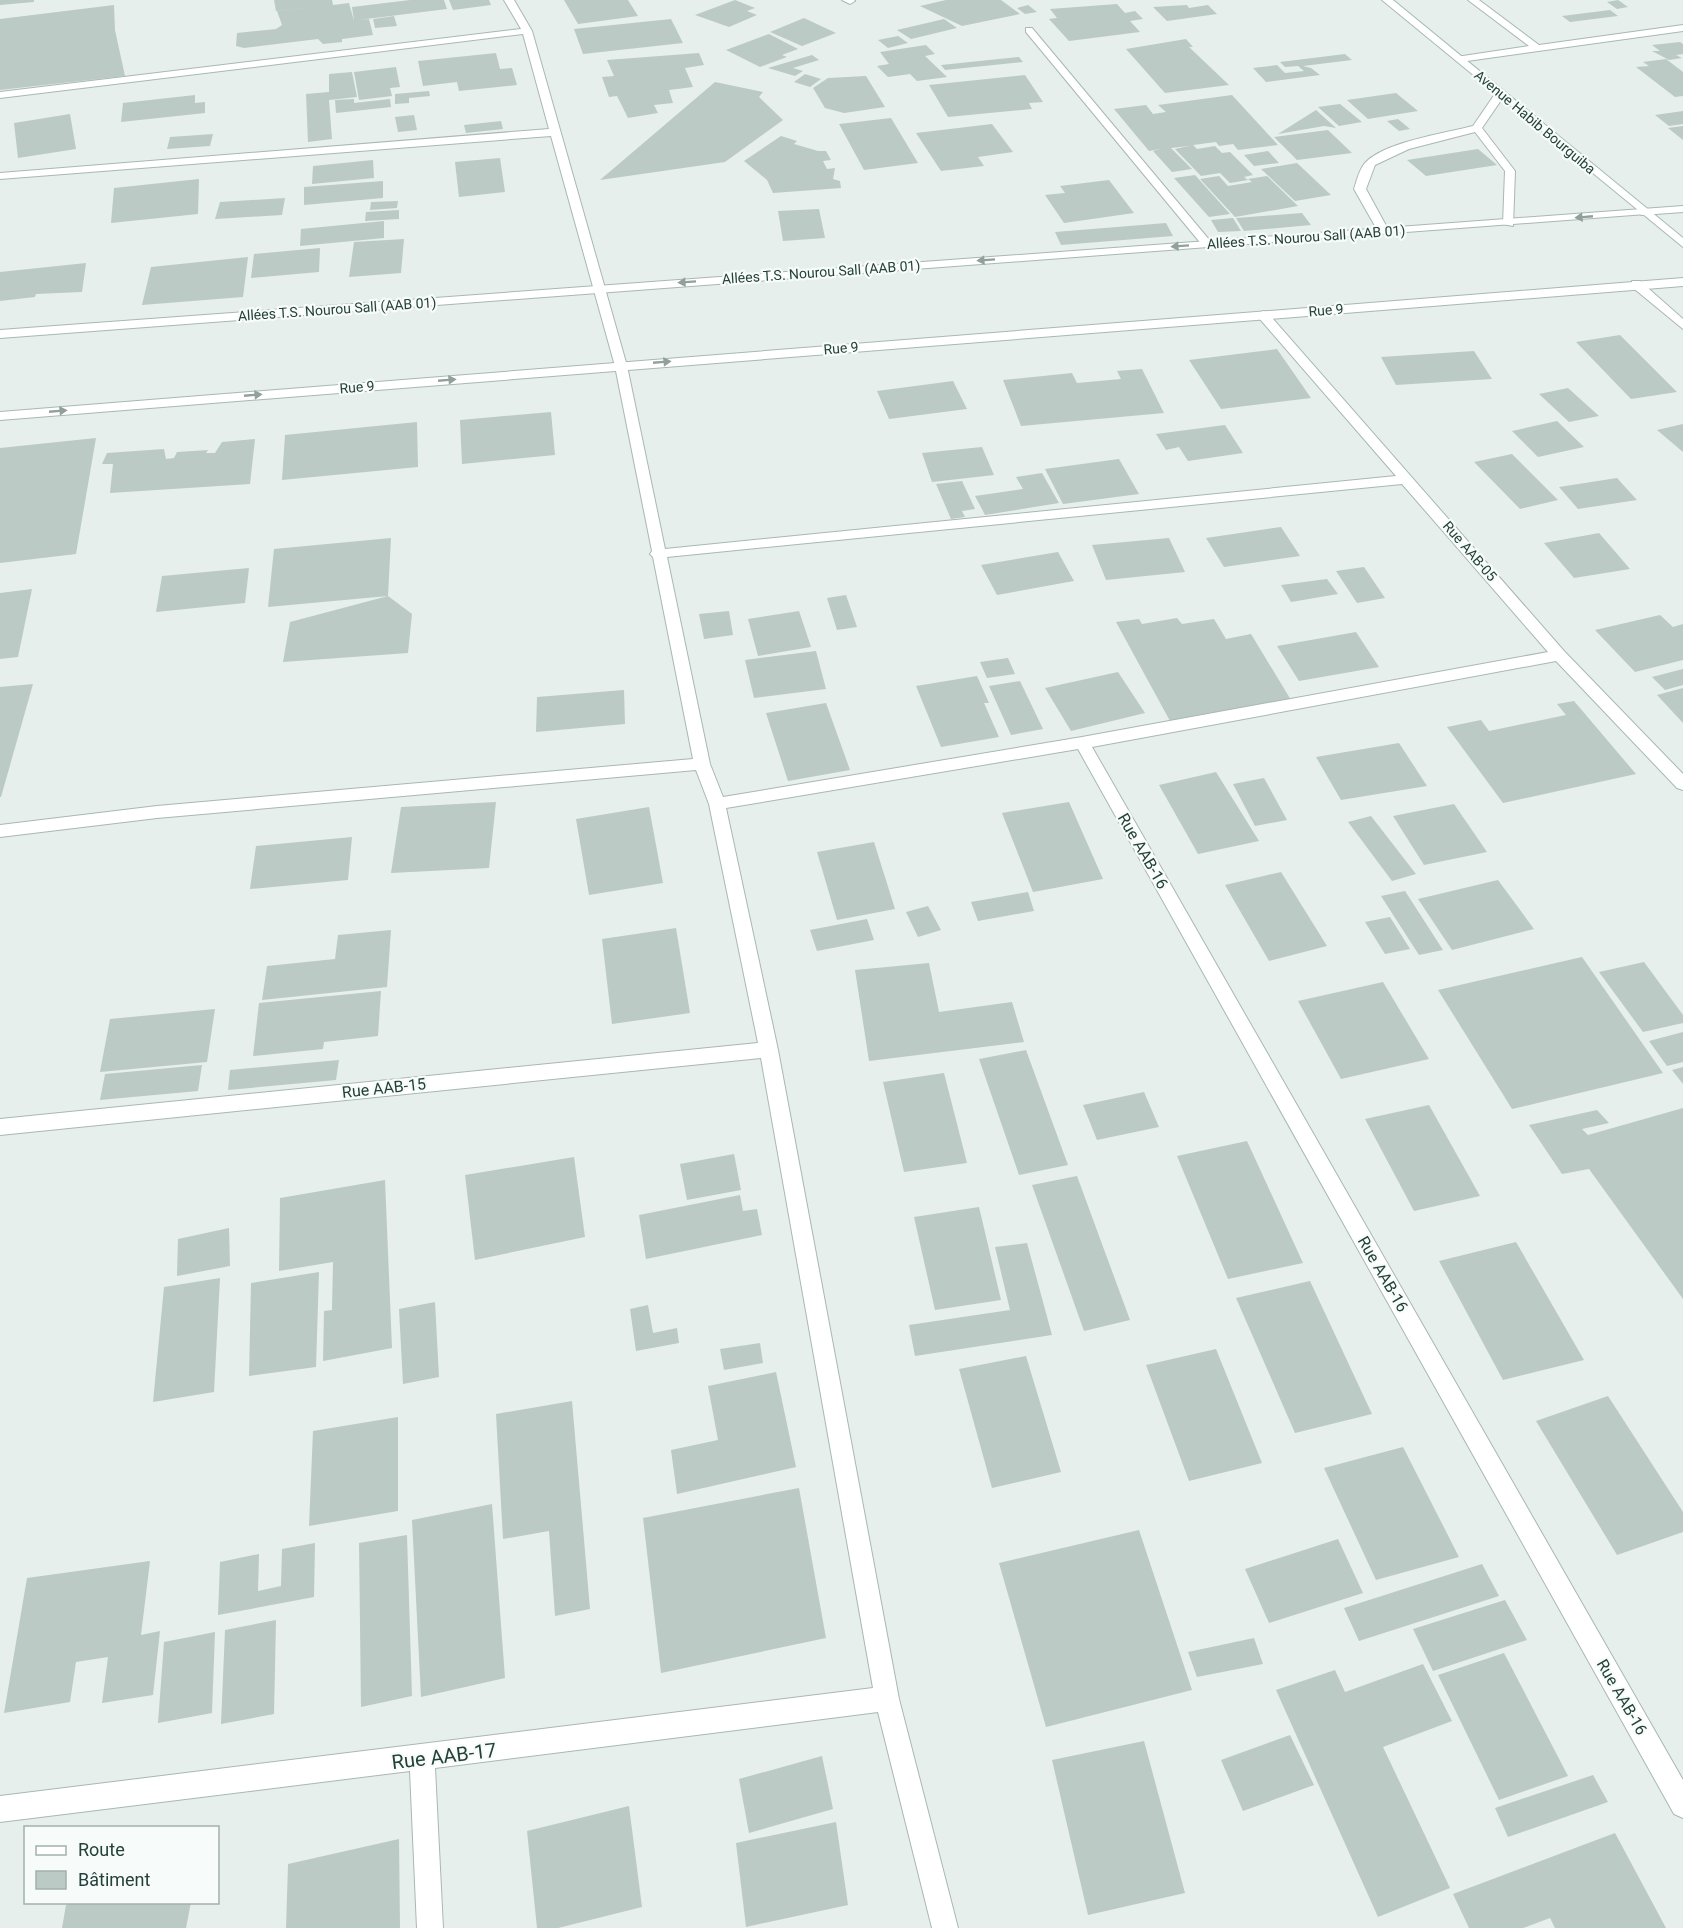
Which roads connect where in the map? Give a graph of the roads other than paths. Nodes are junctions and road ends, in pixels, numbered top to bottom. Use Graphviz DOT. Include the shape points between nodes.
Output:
graph roads {
  1 [pos="509,0"];
  2 [pos="1388,0"];
  3 [pos="1473,0"];
  4 [pos="1683,28"];
  5 [pos="1029,30"];
  6 [pos="527,31"];
  7 [pos="1537,48"];
  8 [pos="1460,59"];
  9 [pos="1500,93"];
  10 [pos="0,94"];
  11 [pos="1477,128"];
  12 [pos="556,132"];
  13 [pos="0,176"];
  14 [pos="1683,209"];
  15 [pos="1642,212"];
  16 [pos="1509,224"];
  17 [pos="1383,231"];
  18 [pos="1207,244"];
  19 [pos="1683,244"];
  20 [pos="1683,282"];
  21 [pos="1636,284"];
  22 [pos="599,289"];
  23 [pos="1263,315"];
  24 [pos="1683,325"];
  25 [pos="0,334"];
  26 [pos="621,366"];
  27 [pos="0,416"];
  28 [pos="1408,479"];
  29 [pos="657,554"];
  30 [pos="1559,655"];
  31 [pos="1082,743"];
  32 [pos="702,764"];
  33 [pos="1683,784"];
  34 [pos="717,804"];
  35 [pos="0,831"];
  36 [pos="769,1050"];
  37 [pos="0,1127"];
  38 [pos="887,1699"];
  39 [pos="422,1759"];
  40 [pos="1683,1805"];
  41 [pos="0,1809"];
  42 [pos="430,1928"];
  43 [pos="945,1928"];
  1 -- 6 [label="street"];
  2 -- 8 [label="street, Avenue Habib Bourguiba"];
  3 -- 7 [label="street"];
  4 -- 7 [label="street"];
  5 -- 18 [label="street"];
  6 -- 10 [label="street"];
  6 -- 12 [label="street"];
  7 -- 8 [label="street"];
  8 -- 9 [label="street, Avenue Habib Bourguiba"];
  9 -- 11 [label="street"];
  9 -- 15 [label="street, Avenue Habib Bourguiba"];
  11 -- 16 [label="street" via="1510,171"];
  11 -- 17 [label="street" via="1412,145 1371,163 1360,189"];
  12 -- 13 [label="street"];
  12 -- 22 [label="street"];
  14 -- 15 [label="street, Allées T.S. Nourou Sall (AAB 01)"];
  15 -- 16 [label="street, Allées T.S. Nourou Sall (AAB 01), one-way"];
  15 -- 19 [label="street, Avenue Habib Bourguiba"];
  16 -- 17 [label="street, Allées T.S. Nourou Sall (AAB 01)"];
  17 -- 18 [label="street, Allées T.S. Nourou Sall (AAB 01)"];
  18 -- 22 [label="street, Allées T.S. Nourou Sall (AAB 01), one-way"];
  20 -- 21 [label="street, Rue 9"];
  21 -- 23 [label="street, Rue 9"];
  21 -- 24 [label="street"];
  22 -- 25 [label="street, Allées T.S. Nourou Sall (AAB 01)"];
  22 -- 26 [label="street"];
  26 -- 23 [label="street, Rue 9, one-way"];
  23 -- 28 [label="street, Rue AAB-05"];
  27 -- 26 [label="street, Rue 9, one-way"];
  26 -- 29 [label="street"];
  28 -- 29 [label="street"];
  28 -- 30 [label="street, Rue AAB-05"];
  29 -- 32 [label="street"];
  30 -- 31 [label="street"];
  30 -- 33 [label="street, Rue AAB-05"];
  31 -- 34 [label="street"];
  31 -- 40 [label="street, Rue AAB-16"];
  32 -- 34 [label="street"];
  32 -- 35 [label="street" via="157,812"];
  34 -- 36 [label="street"];
  36 -- 37 [label="street, Rue AAB-15"];
  36 -- 38 [label="street"];
  38 -- 39 [label="street, Rue AAB-17"];
  38 -- 43 [label="street"];
  39 -- 41 [label="street, Rue AAB-17"];
  39 -- 42 [label="street"];
}
